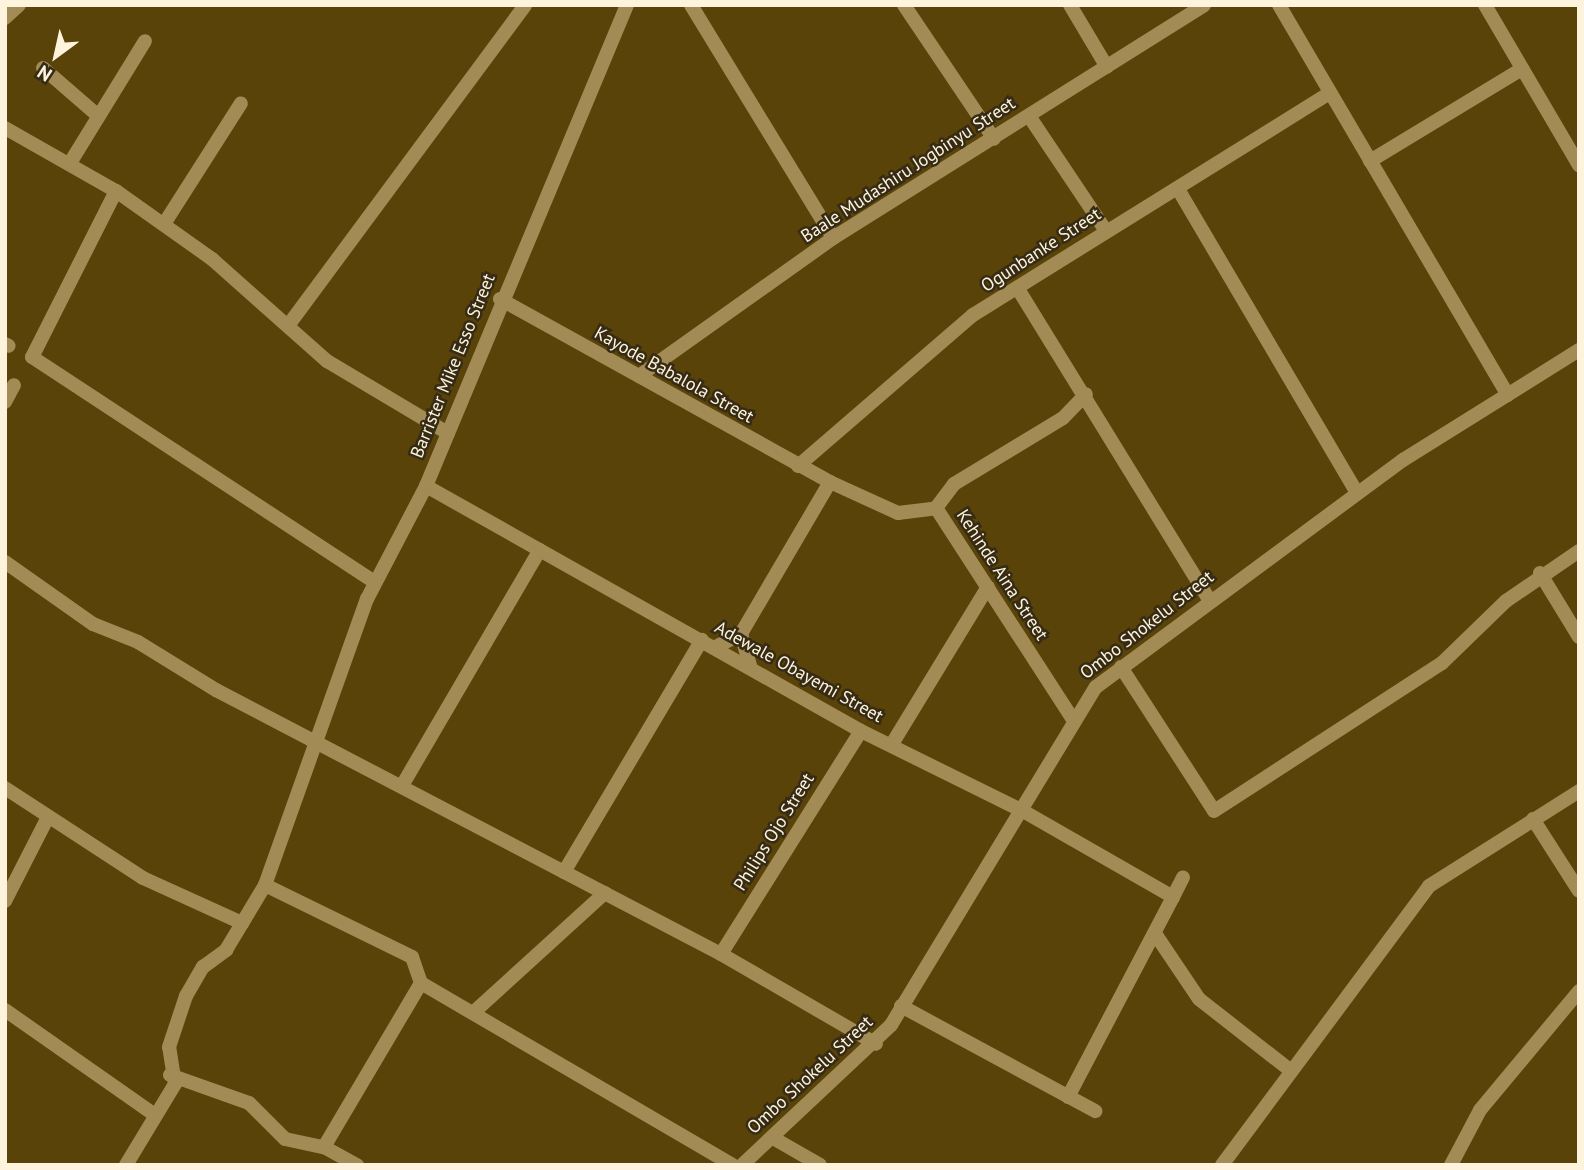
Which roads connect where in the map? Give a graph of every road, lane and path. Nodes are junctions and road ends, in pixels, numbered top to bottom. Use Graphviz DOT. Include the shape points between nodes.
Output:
graph roads {
  1 [pos="525,5"];
  2 [pos="627,5"];
  3 [pos="691,5"];
  4 [pos="904,5"];
  5 [pos="1070,5"];
  6 [pos="1204,5"];
  7 [pos="1279,5"];
  8 [pos="1485,5"];
  9 [pos="145,41"];
  10 [pos="1107,66"];
  11 [pos="43,68"];
  12 [pos="1522,69"];
  13 [pos="1327,94"];
  14 [pos="241,103"];
  15 [pos="95,113"];
  16 [pos="1029,116"];
  17 [pos="5,128"];
  18 [pos="994,139"];
  19 [pos="1370,161"];
  20 [pos="70,163"];
  21 [pos="1579,165"];
  22 [pos="1178,189"];
  23 [pos="116,191"];
  24 [pos="164,224"];
  25 [pos="1106,231"];
  26 [pos="833,238"];
  27 [pos="1018,289"];
  28 [pos="500,299"];
  29 [pos="290,323"];
  30 [pos="1579,350"];
  31 [pos="639,376"];
  32 [pos="14,385"];
  33 [pos="1086,394"];
  34 [pos="1508,396"];
  35 [pos="5,402"];
  36 [pos="448,433"];
  37 [pos="798,466"];
  38 [pos="830,482"];
  39 [pos="426,486"];
  40 [pos="1357,493"];
  41 [pos="936,508"];
  42 [pos="540,550"];
  43 [pos="1579,551"];
  44 [pos="5,562"];
  45 [pos="1540,573"];
  46 [pos="375,582"];
  47 [pos="988,587"];
  48 [pos="1209,599"];
  49 [pos="741,634"];
  50 [pos="1579,637"];
  51 [pos="709,644"];
  52 [pos="750,667"];
  53 [pos="1121,667"];
  54 [pos="1072,718"];
  55 [pos="861,732"];
  56 [pos="317,741"];
  57 [pos="892,744"];
  58 [pos="403,783"];
  59 [pos="5,788"];
  60 [pos="1579,791"];
  61 [pos="1023,811"];
  62 [pos="48,817"];
  63 [pos="1533,819"];
  64 [pos="564,872"];
  65 [pos="1183,877"];
  66 [pos="265,885"];
  67 [pos="1579,891"];
  68 [pos="605,893"];
  69 [pos="1173,897"];
  70 [pos="5,901"];
  71 [pos="242,923"];
  72 [pos="1156,935"];
  73 [pos="721,954"];
  74 [pos="421,984"];
  75 [pos="1579,991"];
  76 [pos="901,1006"];
  77 [pos="5,1010"];
  78 [pos="474,1012"];
  79 [pos="876,1044"];
  80 [pos="1291,1071"];
  81 [pos="170,1075"];
  82 [pos="1068,1097"];
  83 [pos="1096,1111"];
  84 [pos="155,1115"];
  85 [pos="773,1138"];
  86 [pos="324,1147"];
  87 [pos="126,1165"];
  88 [pos="357,1165"];
  89 [pos="733,1165"];
  90 [pos="742,1165"];
  91 [pos="821,1165"];
  92 [pos="1222,1165"];
  93 [pos="1451,1165"];
  1 -- 29 [label="street"];
  2 -- 28 [label="street, Barrister Mike Esso Street"];
  3 -- 26 [label="street"];
  4 -- 18 [label="street"];
  5 -- 10 [label="street"];
  6 -- 10 [label="street, Baale Mudashiru Jogbinyu Street"];
  7 -- 13 [label="street"];
  8 -- 12 [label="street"];
  9 -- 15 [label="street"];
  10 -- 16 [label="street, Baale Mudashiru Jogbinyu Street"];
  11 -- 15 [label="street"];
  12 -- 19 [label="street"];
  12 -- 21 [label="street"];
  13 -- 19 [label="street"];
  13 -- 22 [label="street, Ogunbanke Street"];
  14 -- 24 [label="street"];
  15 -- 20 [label="street"];
  16 -- 18 [label="street, Baale Mudashiru Jogbinyu Street"];
  16 -- 25 [label="street"];
  17 -- 20 [label="street"];
  18 -- 26 [label="street, Baale Mudashiru Jogbinyu Street"];
  19 -- 34 [label="street"];
  20 -- 23 [label="street"];
  22 -- 25 [label="street, Ogunbanke Street"];
  22 -- 40 [label="street"];
  23 -- 24 [label="street"];
  23 -- 46 [label="street" via="32,357"];
  24 -- 29 [label="street"];
  25 -- 27 [label="street, Ogunbanke Street"];
  26 -- 31 [label="street, Baale Mudashiru Jogbinyu Street"];
  27 -- 33 [label="street"];
  27 -- 37 [label="street, Ogunbanke Street" via="940,341"];
  28 -- 31 [label="street, Kayode Babalola Street"];
  28 -- 36 [label="street, Barrister Mike Esso Street"];
  29 -- 36 [label="street" via="327,361"];
  30 -- 34 [label="street, Ombo Shokelu Street"];
  31 -- 37 [label="street, Kayode Babalola Street"];
  32 -- 35 [label="street"];
  33 -- 41 [label="street, Kehinde Aina Street" via="1063,418 954,484"];
  33 -- 48 [label="street"];
  34 -- 40 [label="street, Ombo Shokelu Street"];
  36 -- 39 [label="street, Barrister Mike Esso Street"];
  37 -- 38 [label="street, Kayode Babalola Street"];
  38 -- 41 [label="street, Kayode Babalola Street" via="898,513"];
  38 -- 49 [label="street"];
  39 -- 42 [label="street, Adewale Obayemi Street"];
  39 -- 46 [label="street, Barrister Mike Esso Street"];
  40 -- 48 [label="street, Ombo Shokelu Street"];
  41 -- 47 [label="street, Kehinde Aina Street"];
  42 -- 51 [label="street, Adewale Obayemi Street"];
  42 -- 58 [label="street"];
  43 -- 45 [label="street"];
  44 -- 56 [label="street" via="93,624 138,642"];
  45 -- 50 [label="street"];
  45 -- 53 [label="street" via="1443,663 1214,811"];
  46 -- 56 [label="street, Barrister Mike Esso Street"];
  47 -- 54 [label="street, Kehinde Aina Street"];
  47 -- 57 [label="street"];
  48 -- 53 [label="street, Ombo Shokelu Street"];
  49 -- 51 [label="street"];
  49 -- 52 [label="street"];
  51 -- 52 [label="street, Adewale Obayemi Street"];
  51 -- 64 [label="street"];
  52 -- 55 [label="street, Adewale Obayemi Street"];
  53 -- 54 [label="street, Ombo Shokelu Street"];
  54 -- 61 [label="street, Ombo Shokelu Street"];
  55 -- 57 [label="street, Adewale Obayemi Street"];
  55 -- 73 [label="street, Philips Ojo Street"];
  56 -- 58 [label="street"];
  56 -- 66 [label="street, Barrister Mike Esso Street"];
  57 -- 61 [label="street, Adewale Obayemi Street"];
  58 -- 64 [label="street"];
  59 -- 62 [label="street"];
  60 -- 63 [label="street"];
  61 -- 69 [label="street, Adewale Obayemi Street"];
  61 -- 76 [label="street, Ombo Shokelu Street"];
  62 -- 70 [label="street"];
  62 -- 71 [label="street" via="143,878"];
  63 -- 67 [label="street"];
  63 -- 80 [label="street" via="1429,886"];
  64 -- 68 [label="street"];
  65 -- 69 [label="street"];
  66 -- 71 [label="street, Barrister Mike Esso Street"];
  66 -- 74 [label="street" via="412,957"];
  68 -- 73 [label="street"];
  68 -- 78 [label="street"];
  69 -- 72 [label="street"];
  71 -- 81 [label="street, Barrister Mike Esso Street" via="186,996 169,1047"];
  72 -- 80 [label="street" via="1199,999"];
  72 -- 82 [label="street"];
  73 -- 79 [label="street"];
  74 -- 78 [label="street"];
  74 -- 86 [label="street"];
  75 -- 93 [label="street" via="1480,1110"];
  76 -- 79 [label="street, Ombo Shokelu Street"];
  76 -- 82 [label="street"];
  77 -- 84 [label="street"];
  78 -- 89 [label="street"];
  79 -- 85 [label="street, Ombo Shokelu Street"];
  80 -- 92 [label="street"];
  81 -- 84 [label="street, Barrister Mike Esso Street" via="175,1084"];
  81 -- 86 [label="street" via="249,1103 285,1139"];
  82 -- 83 [label="street"];
  84 -- 87 [label="street"];
  85 -- 90 [label="street, Ombo Shokelu Street"];
  85 -- 91 [label="street"];
  86 -- 88 [label="street"];
}
